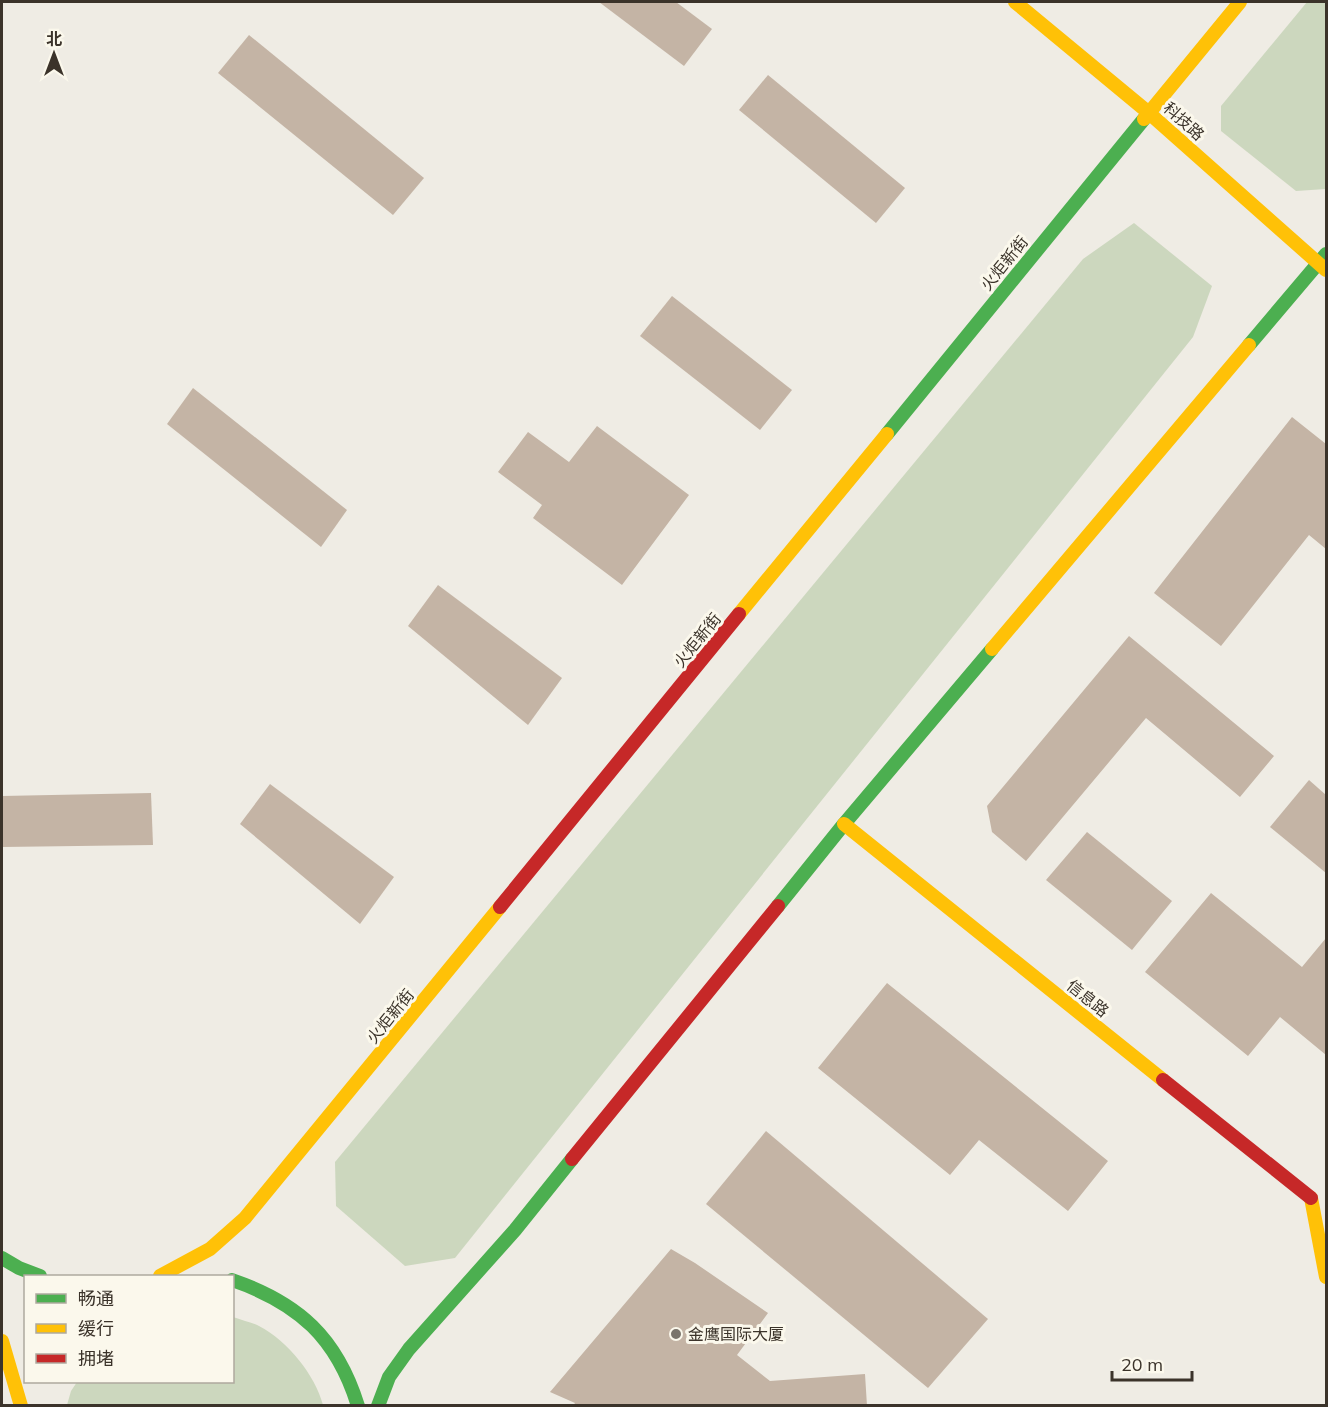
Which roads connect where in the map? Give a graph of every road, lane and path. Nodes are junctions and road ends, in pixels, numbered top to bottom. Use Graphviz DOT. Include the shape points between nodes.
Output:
graph roads {
  1 [pos="1015,2"];
  2 [pos="1240,2"];
  3 [pos="1149,112"];
  4 [pos="1324,262"];
  5 [pos="844,824"];
  6 [pos="1321,1186"];
  7 [pos="1311,1198"];
  8 [pos="2,1258"];
  9 [pos="190,1274"];
  10 [pos="37,1275"];
  11 [pos="162,1275"];
  12 [pos="175,1275"];
  13 [pos="1326,1276"];
  14 [pos="234,1281"];
  15 [pos="2,1341"];
  16 [pos="31,1383"];
  17 [pos="22,1406"];
  18 [pos="358,1406"];
  19 [pos="378,1406"];
  1 -- 3 [label="main road, 科技路"];
  2 -- 3 [label="main road, 火炬新街"];
  3 -- 4 [label="main road, 科技路"];
  3 -- 11 [label="main road, 火炬新街" via="252,1209 210,1249"];
  4 -- 5 [label="main road"];
  5 -- 7 [label="main road, 信息路"];
  5 -- 19 [label="main road" via="515,1230 409,1348 389,1377"];
  6 -- 7 [label="main road"];
  7 -- 13 [label="main road"];
  8 -- 10 [label="main road"];
  9 -- 12 [label="main road"];
  14 -- 18 [label="main road" via="279,1298 326,1338 343,1364"];
  15 -- 17 [label="main road"];
  16 -- 17 [label="main road"];
}
